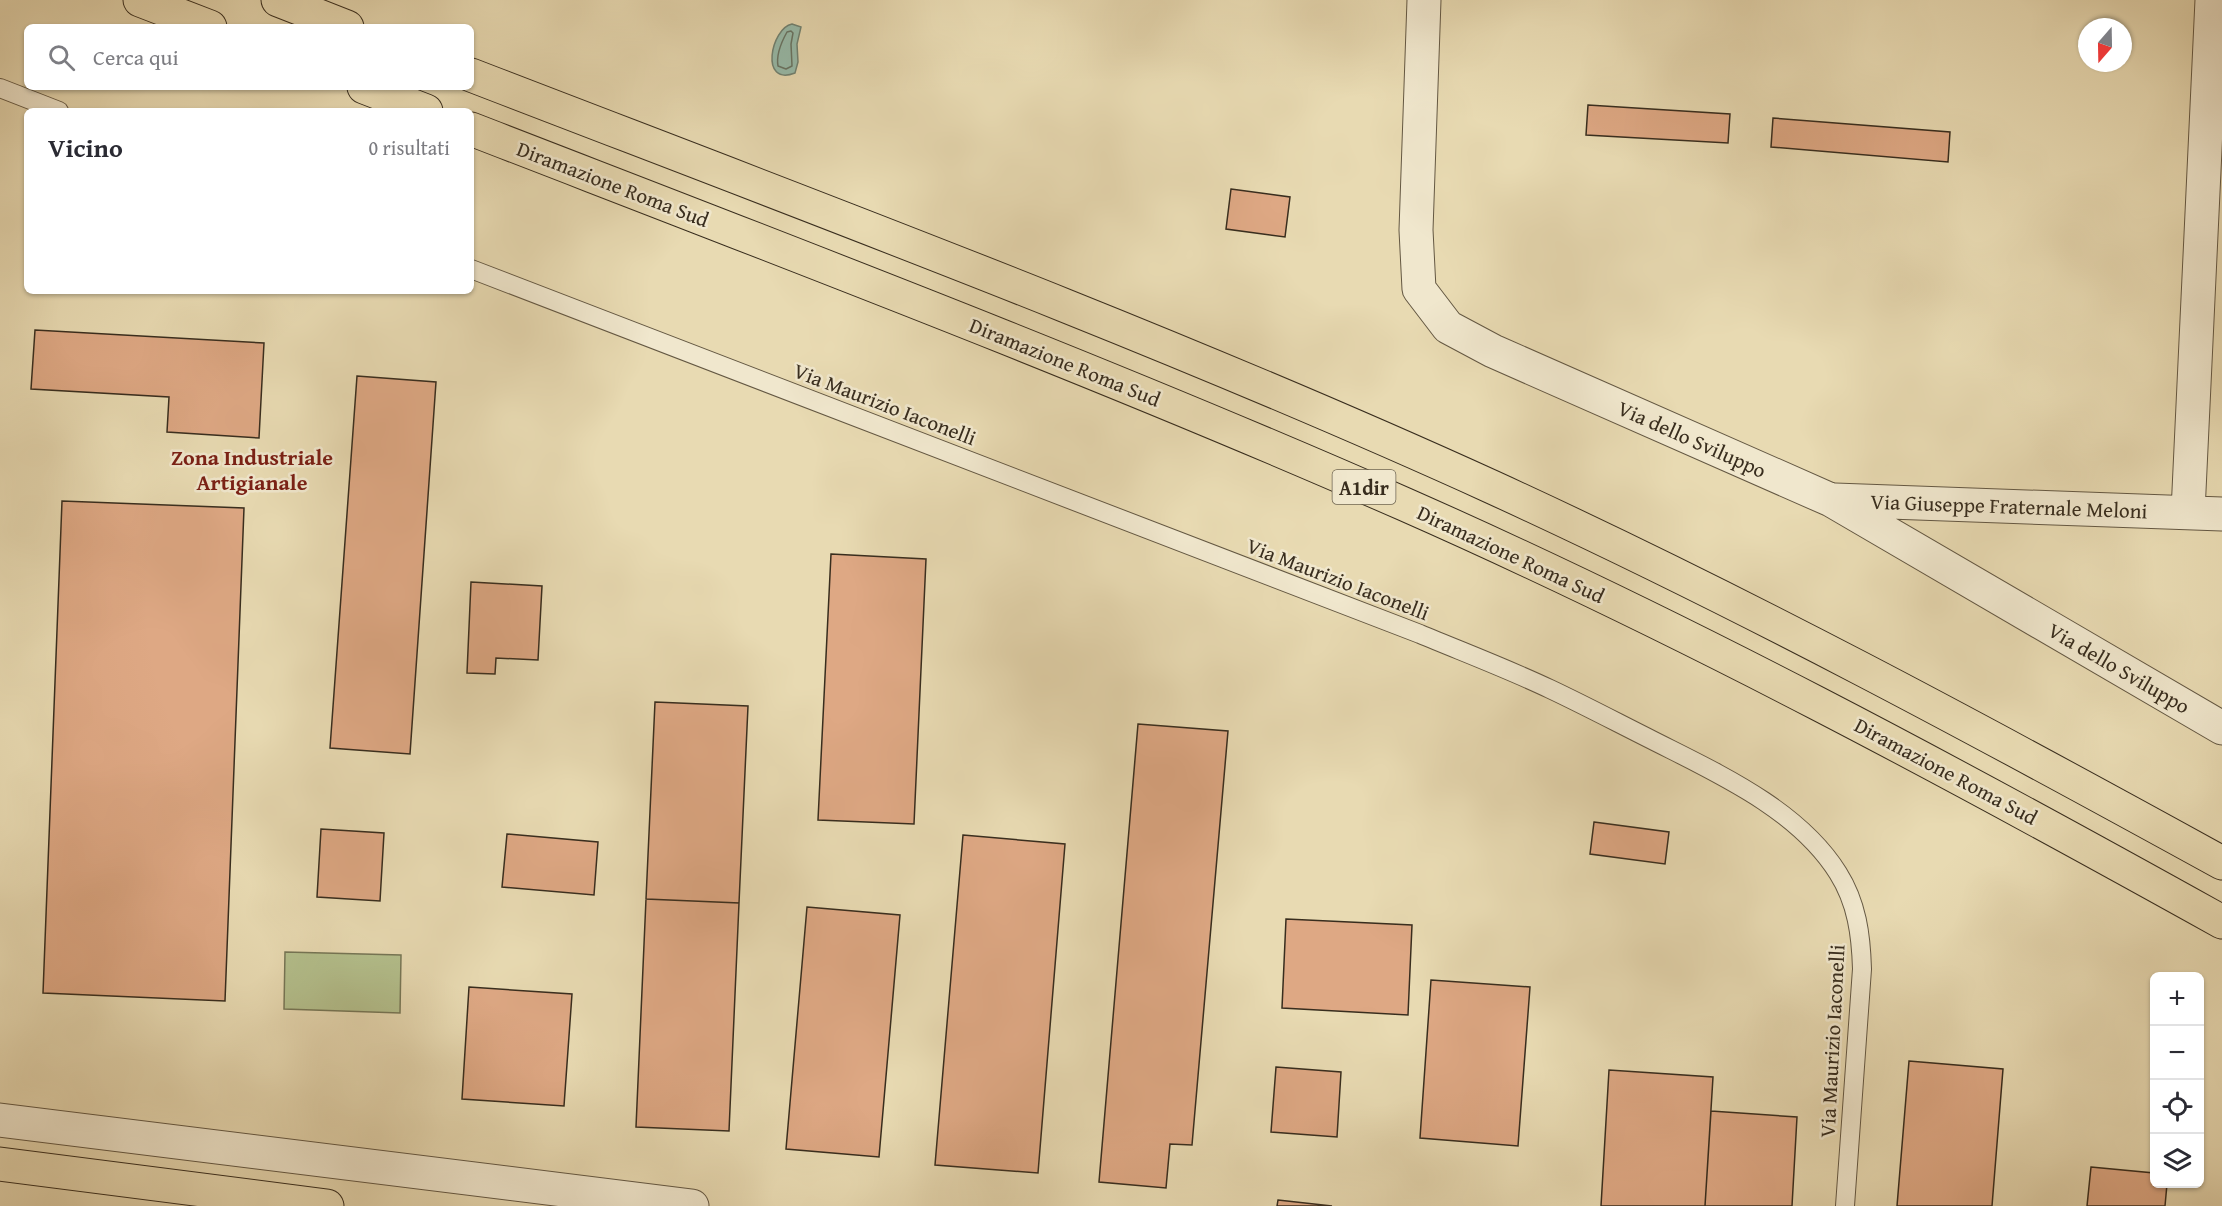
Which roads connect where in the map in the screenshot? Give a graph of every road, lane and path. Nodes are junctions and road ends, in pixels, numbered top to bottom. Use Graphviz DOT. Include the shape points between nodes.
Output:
graph roads {
  1 [pos="140,0"];
  2 [pos="278,0"];
  3 [pos="1424,0"];
  4 [pos="2212,0"];
  5 [pos="202,24"];
  6 [pos="339,24"];
  7 [pos="474,76"];
  8 [pos="0,88"];
  9 [pos="372,90"];
  10 [pos="51,108"];
  11 [pos="418,108"];
  12 [pos="474,130"];
  13 [pos="474,271"];
  14 [pos="1831,500"];
  15 [pos="2188,512"];
  16 [pos="2222,514"];
  17 [pos="2222,728"];
  18 [pos="2222,862"];
  19 [pos="2222,922"];
  20 [pos="0,1120"];
  21 [pos="0,1164"];
  22 [pos="327,1206"];
  23 [pos="692,1206"];
  24 [pos="1845,1206"];
  1 -- 5 [label="main road"];
  2 -- 6 [label="main road"];
  3 -- 14 [label="street, Via dello Sviluppo" via="1416,230 1419,289 1448,327 1493,351"];
  4 -- 15 [label="street"];
  7 -- 18 [label="main road, A1dir" via="984,274 1280,395 1494,489 1850,661"];
  8 -- 10 [label="lane"];
  9 -- 11 [label="main road"];
  12 -- 19 [label="main road, Diramazione Roma Sud / A1dir" via="948,314 1416,510 1843,715"];
  13 -- 24 [label="lane, Via Maurizio Iaconelli" via="1420,634 1550,689 1719,774 1762,800 1800,831 1838,872 1859,930 1862,969"];
  14 -- 15 [label="street, Via Giuseppe Fraternale Meloni"];
  14 -- 17 [label="street, Via dello Sviluppo"];
  15 -- 16 [label="street, Via Giuseppe Fraternale Meloni"];
  20 -- 23 [label="street"];
  21 -- 22 [label="main road"];
}
